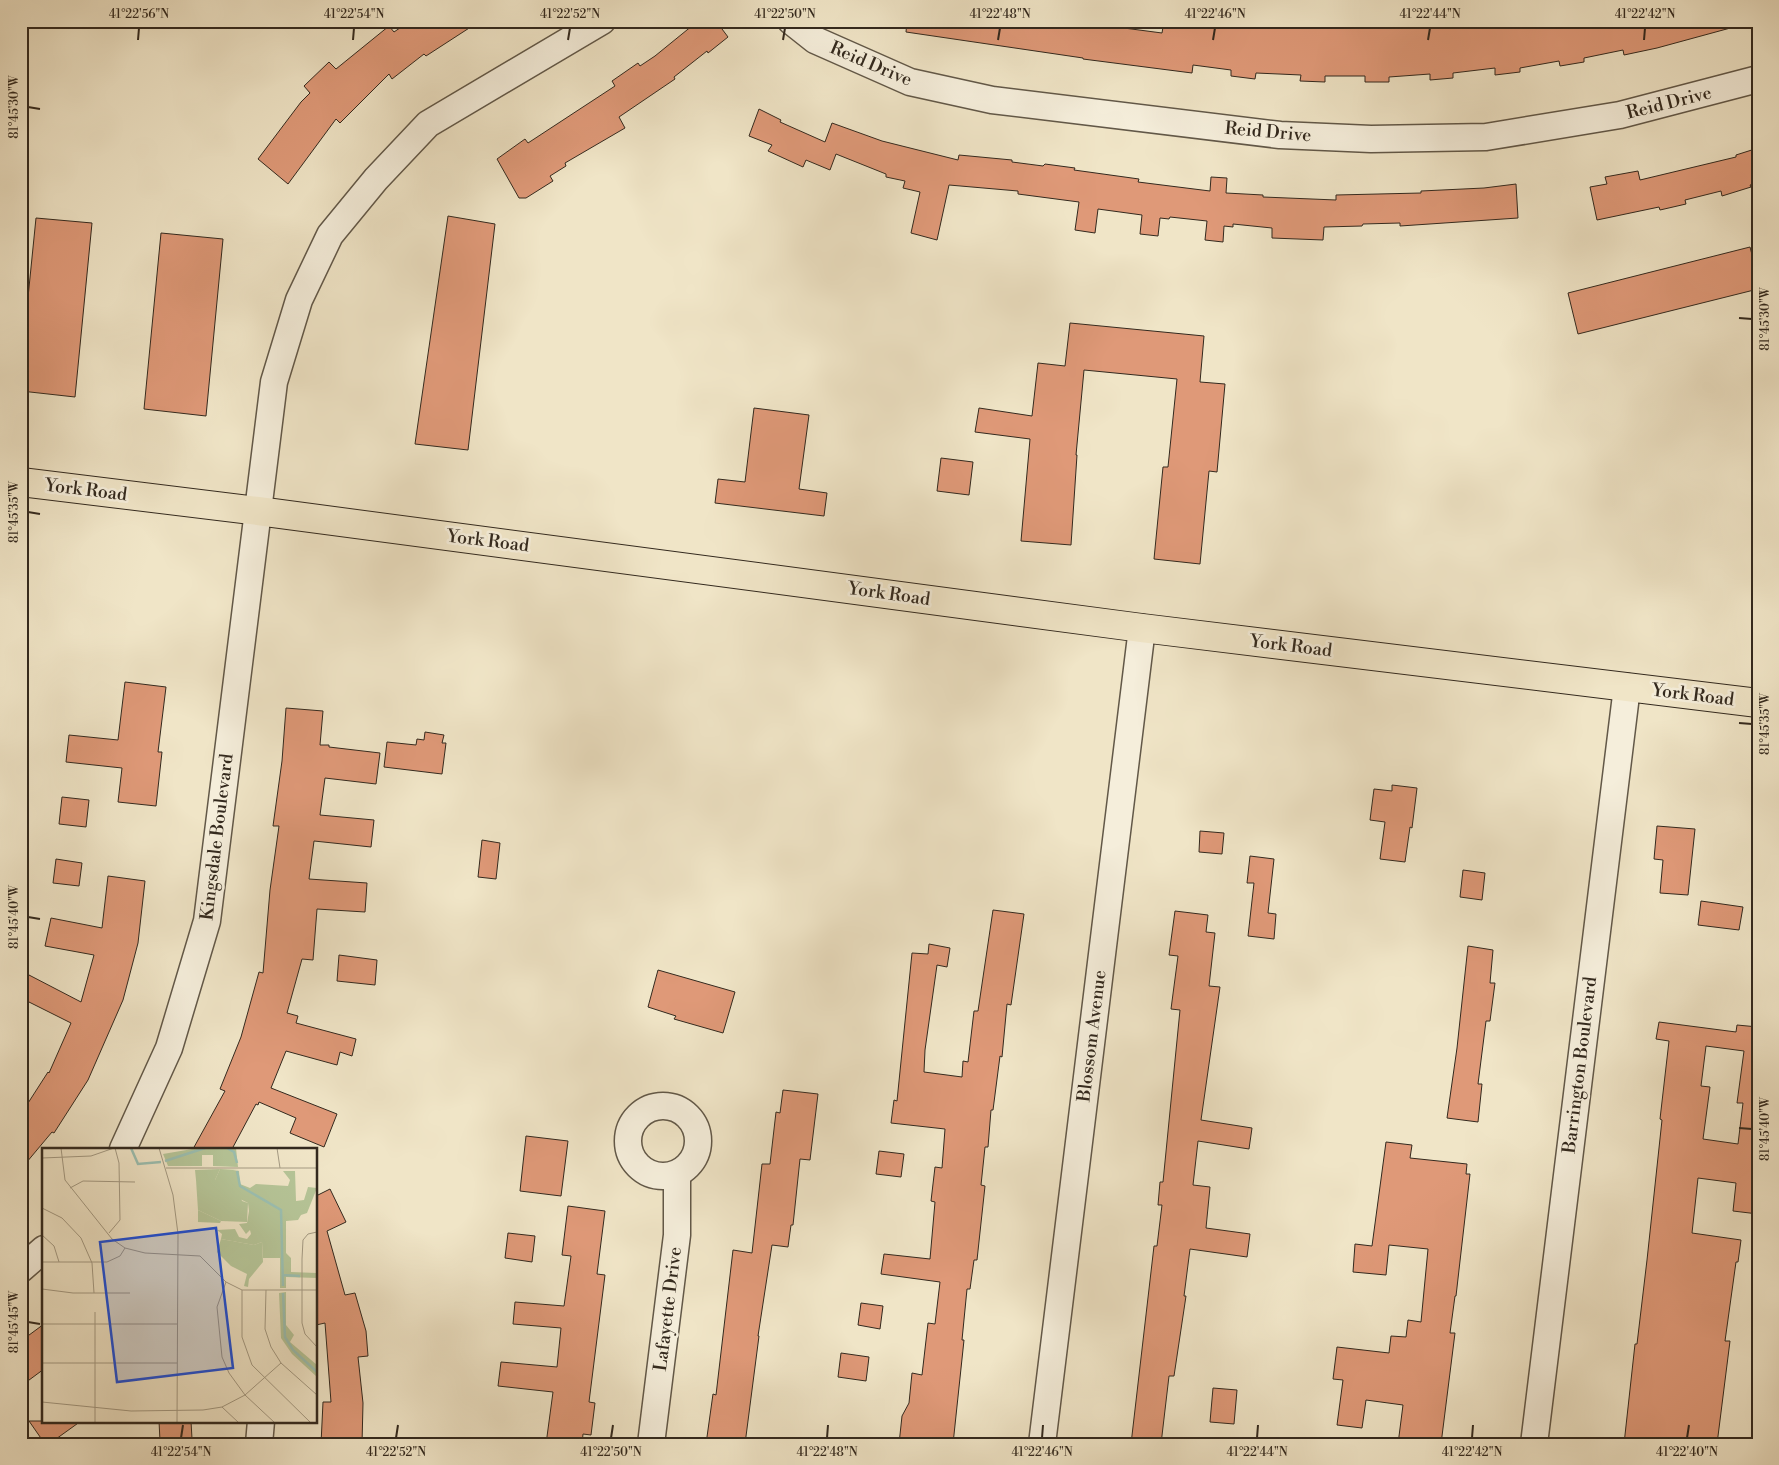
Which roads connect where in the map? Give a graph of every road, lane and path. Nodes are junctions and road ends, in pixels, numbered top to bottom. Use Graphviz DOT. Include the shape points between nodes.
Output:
graph roads {
  1 [pos="602,21"];
  2 [pos="791,21"];
  3 [pos="1758,80"];
  4 [pos="21,482"];
  5 [pos="258,511"];
  6 [pos="1142,628"];
  7 [pos="1626,687"];
  8 [pos="1758,703"];
  9 [pos="123,1148"];
  10 [pos="677,1174"];
  11 [pos="42,1251"];
  12 [pos="21,1268"];
  13 [pos="261,1422"];
  14 [pos="259,1444"];
  15 [pos="651,1444"];
  16 [pos="1042,1444"];
  17 [pos="1534,1444"];
  1 -- 5 [label="street, Kingsdale Boulevard" via="428,124 376,179 330,235 299,300 274,382"];
  2 -- 3 [label="street, Reid Drive" via="815,40 910,82 992,100 1280,135 1371,139 1486,137 1620,115"];
  4 -- 5 [label="main road, York Road"];
  5 -- 6 [label="main road, York Road"];
  5 -- 9 [label="street, Kingsdale Boulevard" via="207,921 169,1048"];
  6 -- 7 [label="main road, York Road"];
  6 -- 16 [label="street, Blossom Avenue"];
  7 -- 8 [label="main road, York Road"];
  7 -- 17 [label="street, Barrington Boulevard"];
  10 -- 15 [label="street, Lafayette Drive" via="677,1235"];
  11 -- 12 [label="street"];
  13 -- 14 [label="street"];
}
